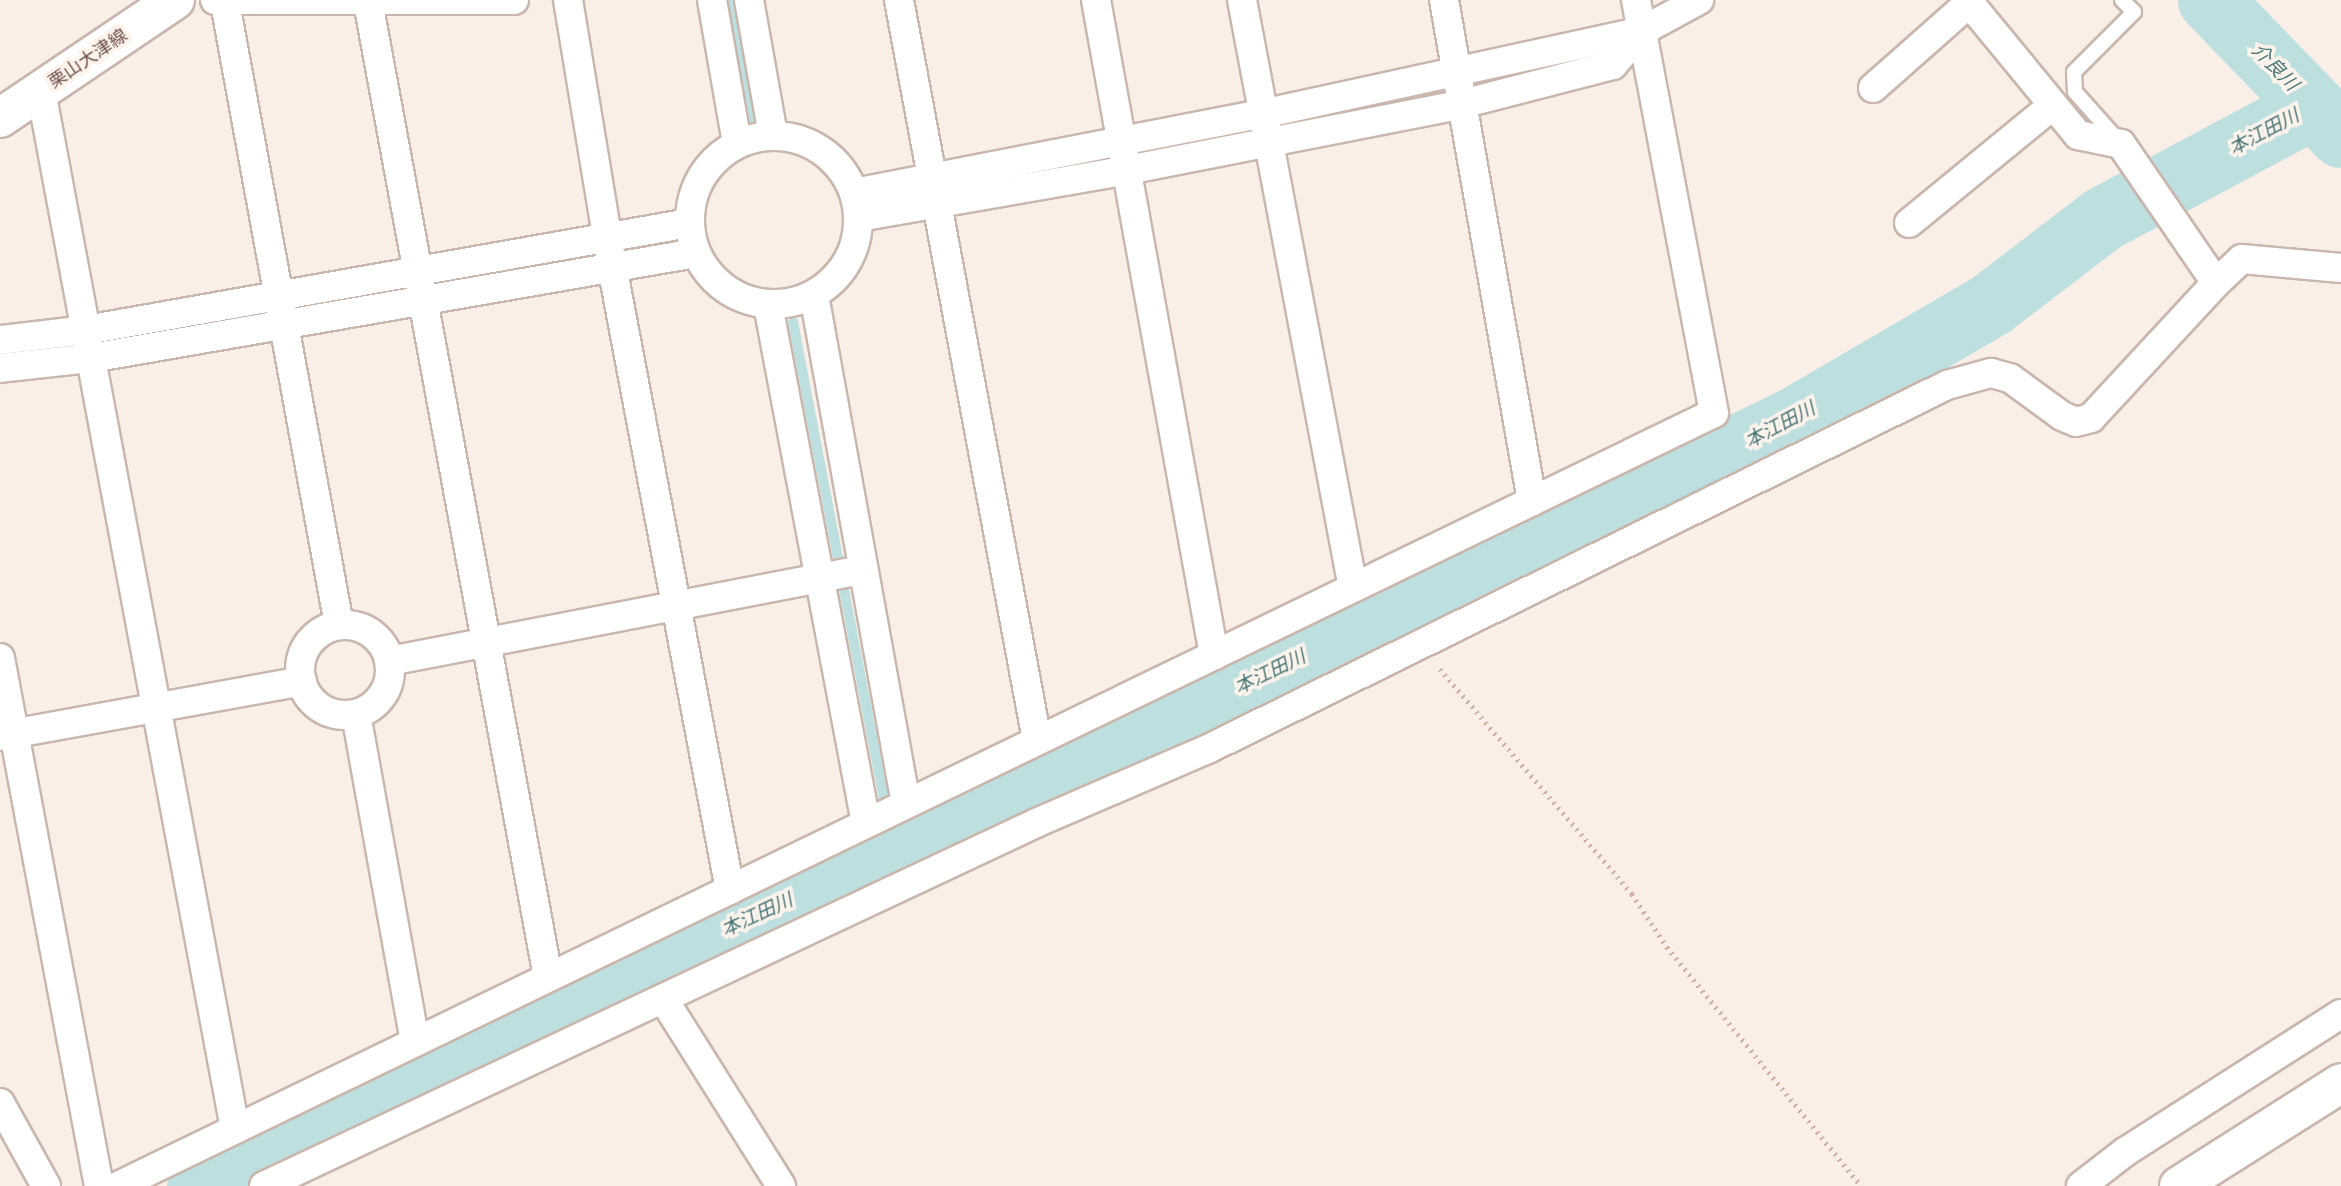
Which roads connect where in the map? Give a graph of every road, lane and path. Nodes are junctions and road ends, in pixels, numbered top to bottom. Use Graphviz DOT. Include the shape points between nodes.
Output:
graph roads {
  1 [pos="175,0"];
  2 [pos="514,0"];
  3 [pos="568,0"];
  4 [pos="712,0"];
  5 [pos="749,0"];
  6 [pos="899,0"];
  7 [pos="1096,0"];
  8 [pos="1241,0"];
  9 [pos="1444,0"];
  10 [pos="1636,0"];
  11 [pos="1699,0"];
  12 [pos="2122,0"];
  13 [pos="1968,1"];
  14 [pos="220,2"];
  15 [pos="368,2"];
  16 [pos="1642,30"];
  17 [pos="1457,72"];
  18 [pos="1873,88"];
  19 [pos="41,91"];
  20 [pos="1462,104"];
  21 [pos="2053,105"];
  22 [pos="1262,114"];
  23 [pos="0,118"];
  24 [pos="773,135"];
  25 [pos="1267,141"];
  26 [pos="1122,142"];
  27 [pos="737,143"];
  28 [pos="2127,151"];
  29 [pos="1127,170"];
  30 [pos="935,190"];
  31 [pos="856,205"];
  32 [pos="689,223"];
  33 [pos="1909,223"];
  34 [pos="607,237"];
  35 [pos="696,253"];
  36 [pos="612,266"];
  37 [pos="2341,268"];
  38 [pos="418,270"];
  39 [pos="2216,283"];
  40 [pos="278,295"];
  41 [pos="814,295"];
  42 [pos="423,298"];
  43 [pos="768,305"];
  44 [pos="284,324"];
  45 [pos="86,330"];
  46 [pos="0,340"];
  47 [pos="91,358"];
  48 [pos="0,368"];
  49 [pos="1532,501"];
  50 [pos="841,574"];
  51 [pos="1353,588"];
  52 [pos="676,606"];
  53 [pos="339,625"];
  54 [pos="487,642"];
  55 [pos="1420,644"];
  56 [pos="1214,655"];
  57 [pos="0,658"];
  58 [pos="389,661"];
  59 [pos="302,681"];
  60 [pos="156,708"];
  61 [pos="356,714"];
  62 [pos="7,735"];
  63 [pos="1037,740"];
  64 [pos="906,804"];
  65 [pos="866,823"];
  66 [pos="730,890"];
  67 [pos="548,977"];
  68 [pos="664,1000"];
  69 [pos="2341,1014"];
  70 [pos="415,1042"];
  71 [pos="2341,1083"];
  72 [pos="0,1103"];
  73 [pos="235,1129"];
  74 [pos="46,1186"];
  75 [pos="99,1186"];
  76 [pos="118,1186"];
  77 [pos="264,1186"];
  78 [pos="781,1186"];
  79 [pos="1861,1186"];
  80 [pos="2081,1186"];
  81 [pos="2179,1186"];
  1 -- 19 [label="main road, 栗山大津線"];
  2 -- 15 [label="street"];
  3 -- 34 [label="street"];
  4 -- 27 [label="street"];
  5 -- 24 [label="street"];
  6 -- 30 [label="street"];
  7 -- 26 [label="street"];
  8 -- 22 [label="street"];
  9 -- 17 [label="street"];
  10 -- 16 [label="street"];
  11 -- 16 [label="street"];
  12 -- 28 [label="lane" via="2134,12 2074,72 2075,93"];
  13 -- 18 [label="street"];
  13 -- 21 [label="street"];
  14 -- 15 [label="street"];
  14 -- 40 [label="street"];
  15 -- 38 [label="street"];
  16 -- 17 [label="street"];
  16 -- 20 [label="street" via="1613,65"];
  16 -- 49 [label="street" via="1714,413"];
  17 -- 20 [label="street"];
  17 -- 22 [label="street"];
  19 -- 23 [label="main road, 栗山大津線"];
  19 -- 45 [label="street"];
  20 -- 25 [label="street"];
  20 -- 49 [label="street"];
  21 -- 28 [label="street" via="2078,135"];
  21 -- 33 [label="street"];
  22 -- 25 [label="street"];
  22 -- 26 [label="street"];
  24 -- 27 [label="street"];
  24 -- 31 [label="street" via="799,139 823,151 842,169"];
  25 -- 29 [label="street"];
  25 -- 51 [label="street"];
  26 -- 29 [label="street"];
  26 -- 30 [label="street"];
  27 -- 32 [label="street" via="701,176"];
  28 -- 39 [label="street"];
  29 -- 30 [label="street"];
  29 -- 56 [label="street"];
  30 -- 31 [label="street"];
  30 -- 63 [label="street"];
  31 -- 41 [label="street" via="847,262"];
  32 -- 34 [label="street"];
  32 -- 35 [label="street"];
  34 -- 36 [label="street"];
  34 -- 38 [label="street"];
  35 -- 36 [label="street"];
  35 -- 43 [label="street" via="724,289"];
  36 -- 42 [label="street"];
  36 -- 52 [label="street"];
  37 -- 39 [label="street" via="2242,259"];
  38 -- 40 [label="street"];
  38 -- 42 [label="street"];
  39 -- 55 [label="street" via="2091,418 2076,422 2010,378 1974,374"];
  40 -- 44 [label="street"];
  40 -- 45 [label="street"];
  41 -- 43 [label="street"];
  41 -- 50 [label="street"];
  42 -- 44 [label="street"];
  42 -- 54 [label="street"];
  43 -- 50 [label="street"];
  44 -- 47 [label="street"];
  44 -- 53 [label="street"];
  45 -- 46 [label="street"];
  45 -- 47 [label="street"];
  47 -- 48 [label="street"];
  47 -- 60 [label="street"];
  49 -- 51 [label="street"];
  50 -- 52 [label="street"];
  50 -- 64 [label="street"];
  50 -- 65 [label="street"];
  51 -- 56 [label="street"];
  52 -- 54 [label="street"];
  52 -- 66 [label="street"];
  53 -- 58 [label="street" via="352,625 376,637"];
  53 -- 59 [label="street" via="326,629 308,645"];
  54 -- 58 [label="street"];
  54 -- 67 [label="street"];
  55 -- 68 [label="street" via="1210,748 1036,823"];
  55 -- 79 [label="path" via="1632,894 1667,947"];
  56 -- 63 [label="street"];
  57 -- 62 [label="street"];
  58 -- 61 [label="street" via="390,675 380,700"];
  59 -- 60 [label="street"];
  59 -- 61 [label="street" via="317,705 329,712"];
  60 -- 62 [label="street"];
  60 -- 73 [label="street"];
  61 -- 70 [label="street"];
  62 -- 75 [label="street"];
  63 -- 64 [label="street"];
  64 -- 65 [label="street"];
  65 -- 66 [label="street"];
  66 -- 67 [label="street"];
  67 -- 70 [label="street"];
  68 -- 77 [label="street"];
  68 -- 78 [label="street"];
  69 -- 80 [label="street" via="2125,1152"];
  70 -- 73 [label="street"];
  71 -- 81 [label="main road"];
  72 -- 74 [label="street"];
  73 -- 76 [label="street"];
}
